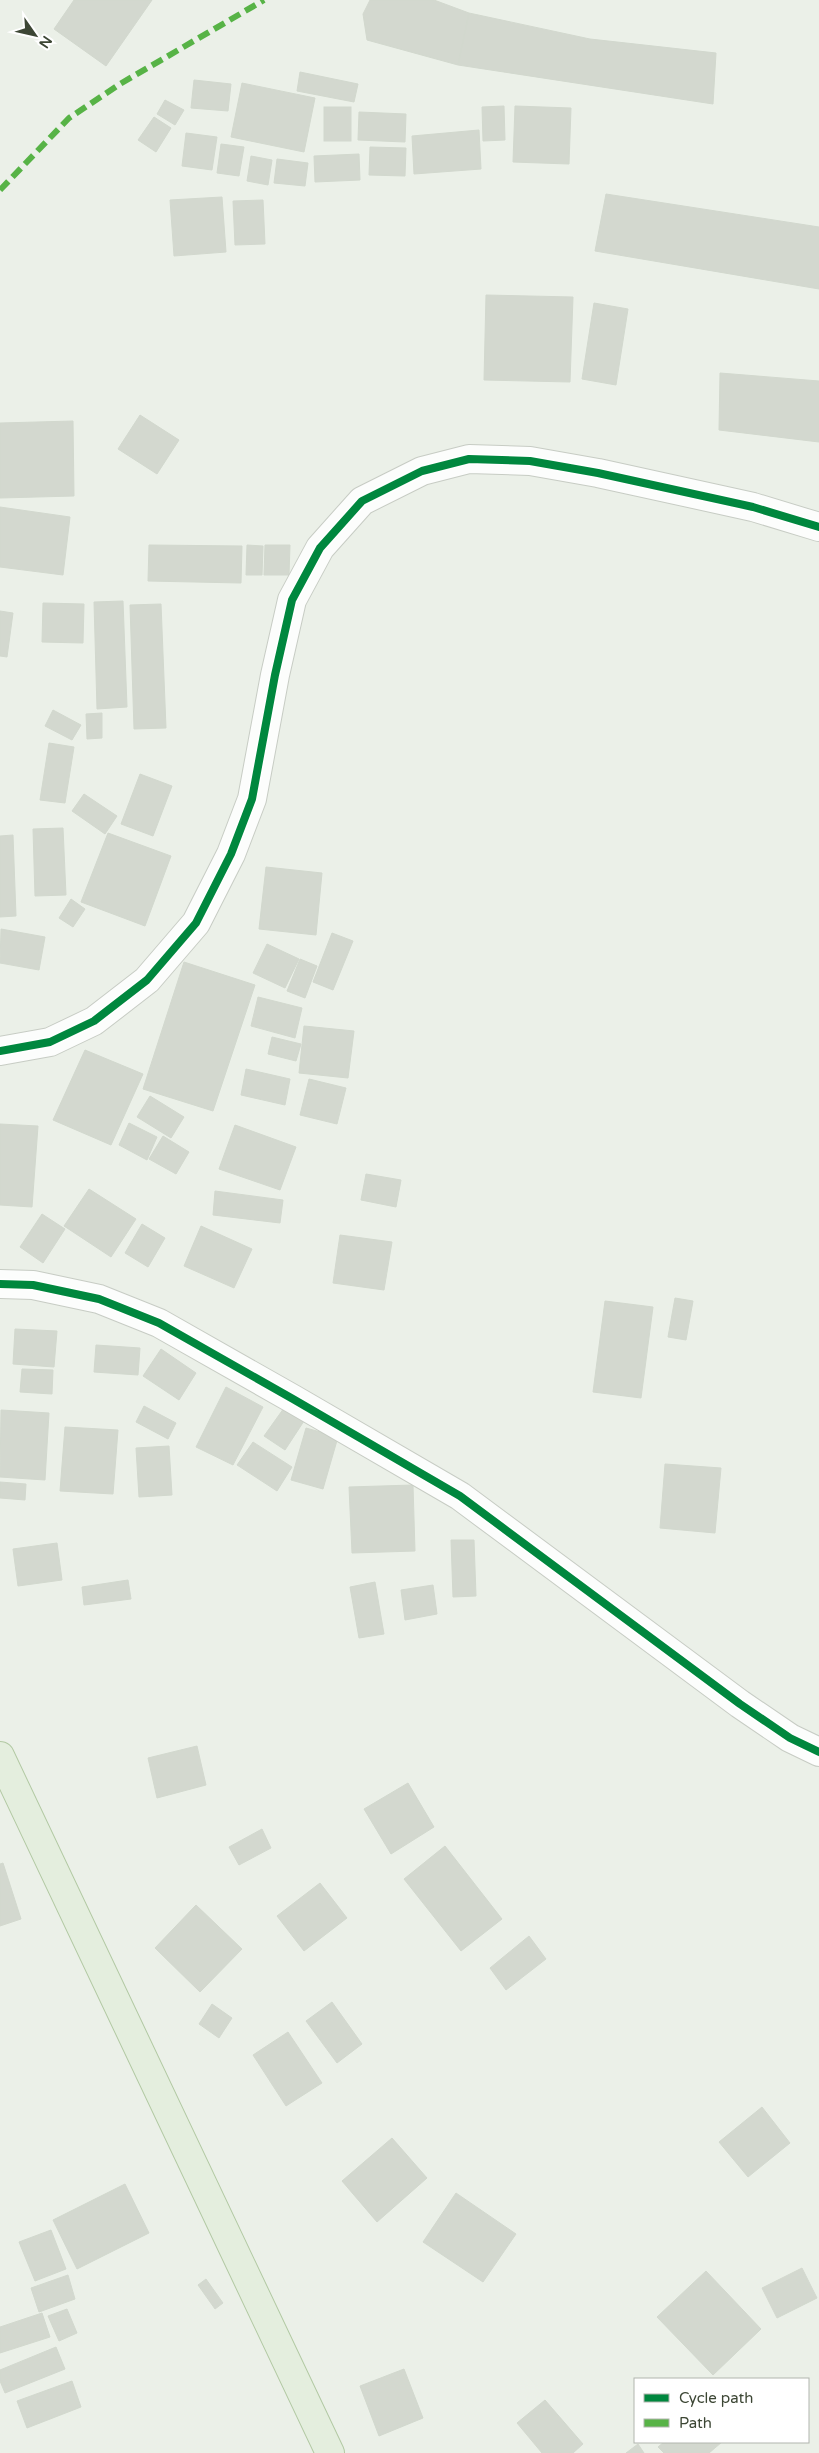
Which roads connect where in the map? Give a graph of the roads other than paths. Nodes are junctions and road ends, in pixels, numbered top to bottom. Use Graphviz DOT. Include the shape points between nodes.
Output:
graph roads {
  1 [pos="819,528"];
  2 [pos="0,1051"];
  3 [pos="0,1284"];
  4 [pos="819,1752"];
  5 [pos="0,1756"];
  6 [pos="330,2453"];
  1 -- 2 [label="street" via="753,507 598,472 530,461 469,459 422,471 362,501 320,548 292,600 252,799 231,854 196,923 147,980 94,1021 50,1042"];
  3 -- 4 [label="street" via="33,1285 99,1299 158,1323 293,1399 460,1496 740,1704 790,1738"];
  5 -- 6 [label="highway"];
}
